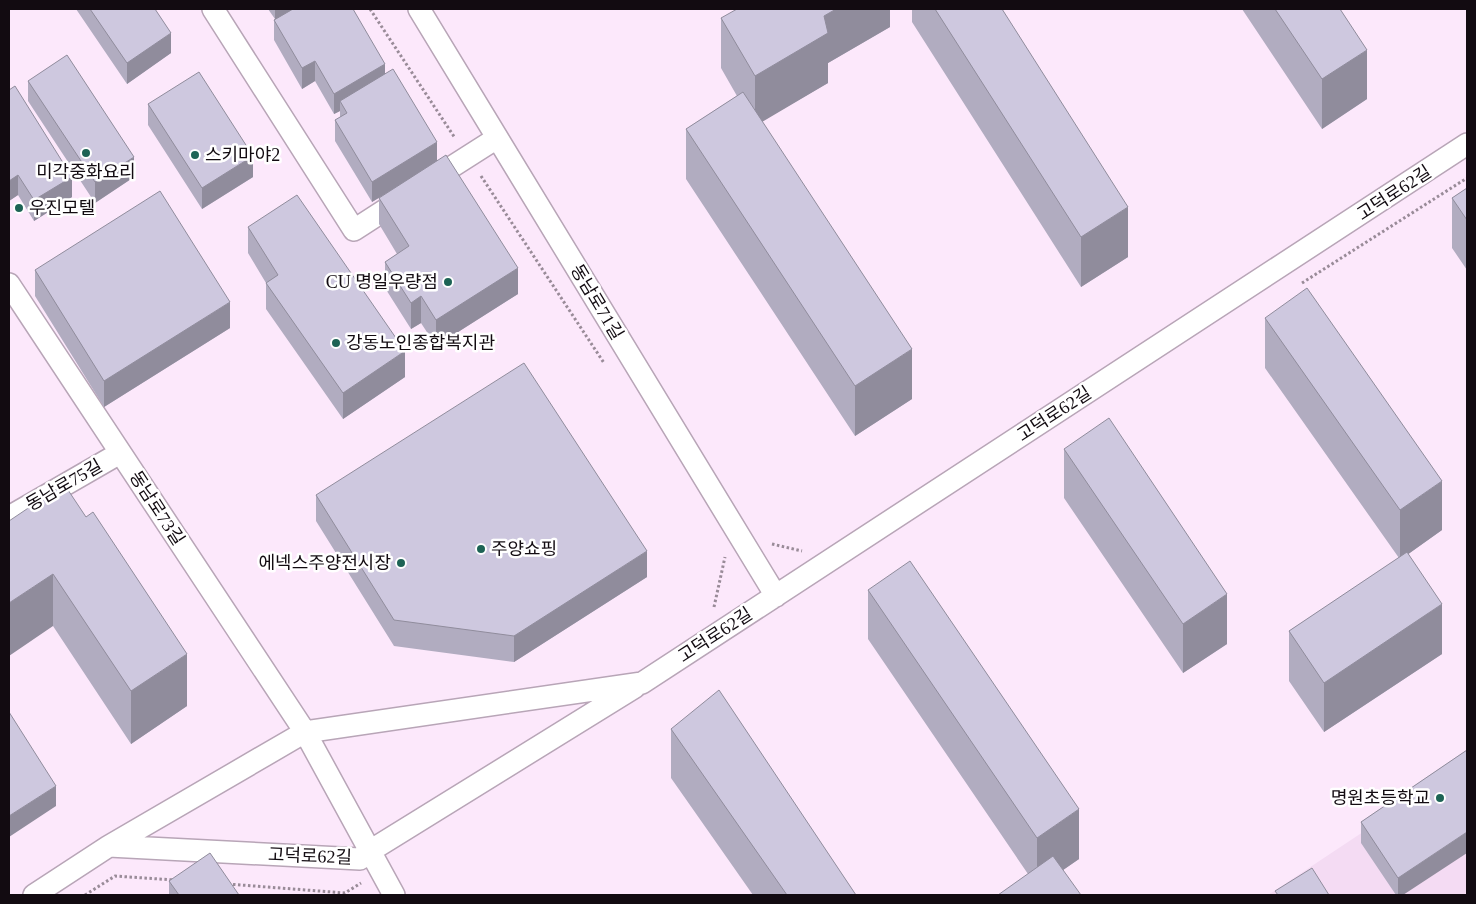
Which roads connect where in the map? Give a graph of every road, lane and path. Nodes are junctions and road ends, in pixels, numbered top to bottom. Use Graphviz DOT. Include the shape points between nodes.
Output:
graph roads {
  1 [pos="213,9"];
  2 [pos="370,9"];
  3 [pos="419,9"];
  4 [pos="498,138"];
  5 [pos="1467,144"];
  6 [pos="468,157"];
  7 [pos="9,284"];
  8 [pos="608,370"];
  9 [pos="120,452"];
  10 [pos="9,517"];
  11 [pos="727,550"];
  12 [pos="776,596"];
  13 [pos="706,612"];
  14 [pos="642,683"];
  15 [pos="305,732"];
  16 [pos="109,846"];
  17 [pos="370,851"];
  18 [pos="34,895"];
  19 [pos="394,895"];
  1 -- 6 [label="street" via="354,230"];
  2 -- 6 [label="path"];
  3 -- 4 [label="street, 동남로71길"];
  4 -- 6 [label="street"];
  4 -- 12 [label="street, 동남로71길"];
  5 -- 12 [label="street, 고덕로62길"];
  6 -- 8 [label="path"];
  7 -- 9 [label="street, 동남로73길"];
  9 -- 10 [label="street, 동남로75길"];
  9 -- 15 [label="street, 동남로73길"];
  11 -- 13 [label="path" via="714,607"];
  12 -- 14 [label="street, 고덕로62길"];
  14 -- 15 [label="street, 고덕로62길"];
  14 -- 17 [label="street, 고덕로62길"];
  15 -- 16 [label="street, 고덕로62길"];
  15 -- 17 [label="street, 동남로73길"];
  16 -- 17 [label="street, 고덕로62길" via="360,859"];
  16 -- 18 [label="street, 고덕로62길"];
  17 -- 19 [label="street, 동남로73길"];
}
